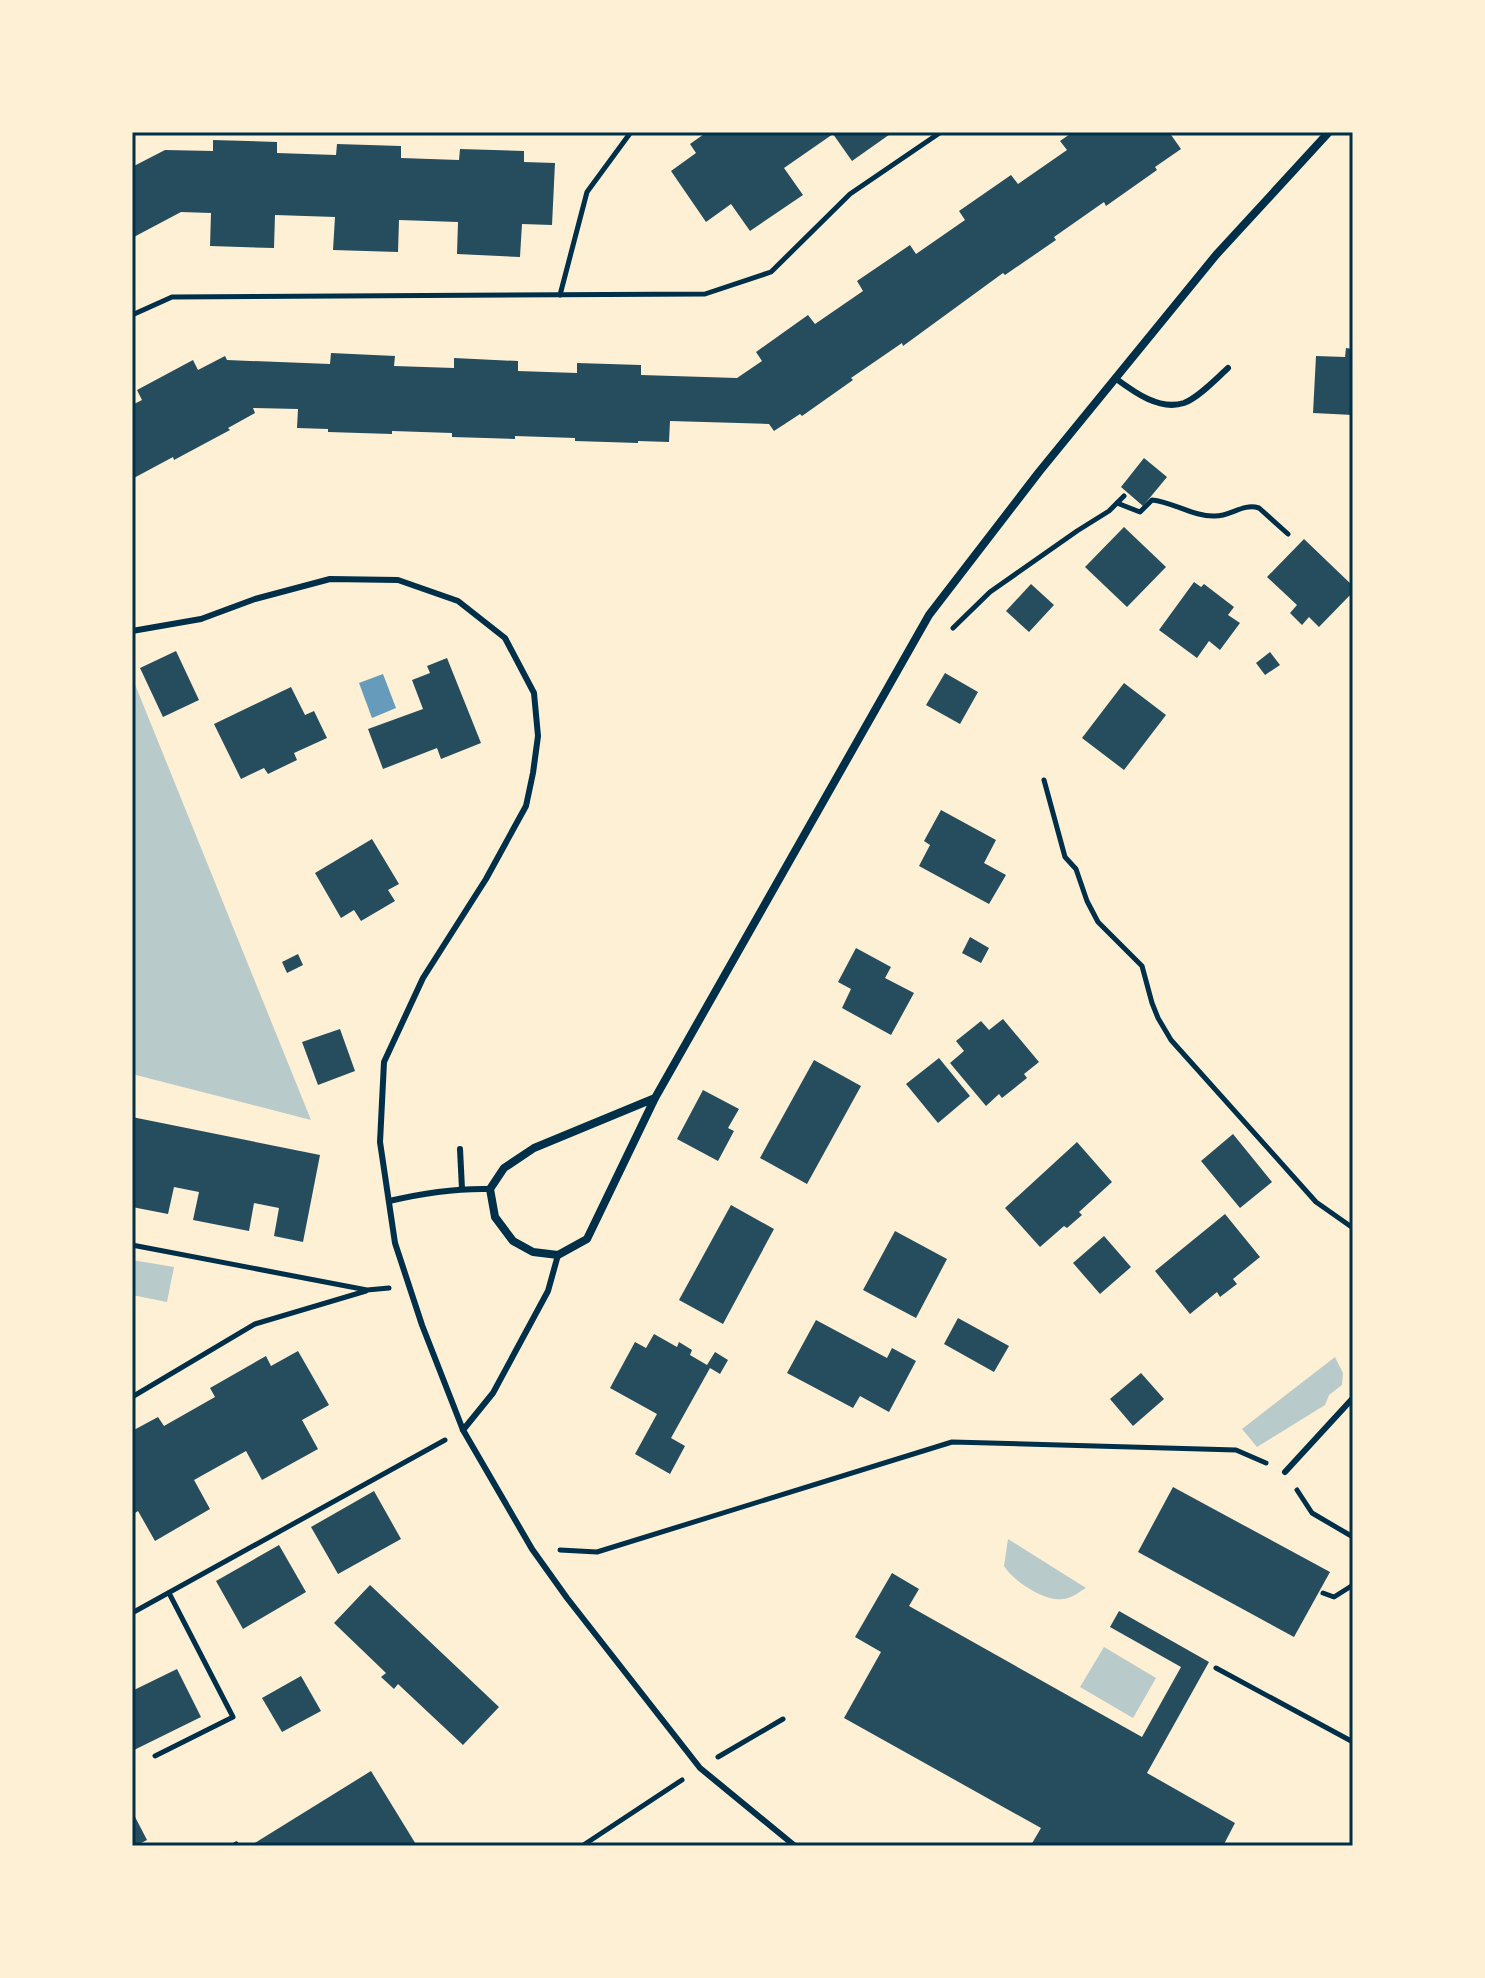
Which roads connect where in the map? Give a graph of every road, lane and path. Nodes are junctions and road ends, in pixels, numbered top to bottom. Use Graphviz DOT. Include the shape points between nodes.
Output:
graph roads {
  1 [pos="631,132"];
  2 [pos="941,132"];
  3 [pos="1329,132"];
  4 [pos="560,295"];
  5 [pos="132,315"];
  6 [pos="1228,368"];
  7 [pos="1115,378"];
  8 [pos="1124,496"];
  9 [pos="1117,503"];
  10 [pos="1288,534"];
  11 [pos="953,628"];
  12 [pos="132,631"];
  13 [pos="1044,780"];
  14 [pos="655,1098"];
  15 [pos="460,1149"];
  16 [pos="462,1189"];
  17 [pos="490,1189"];
  18 [pos="389,1201"];
  19 [pos="1353,1228"];
  20 [pos="132,1245"];
  21 [pos="558,1255"];
  22 [pos="410,1286"];
  23 [pos="367,1290"];
  24 [pos="132,1397"];
  25 [pos="1353,1398"];
  26 [pos="463,1430"];
  27 [pos="1285,1472"];
  28 [pos="1353,1537"];
  29 [pos="532,1549"];
  30 [pos="1353,1585"];
  31 [pos="169,1593"];
  32 [pos="1323,1593"];
  33 [pos="132,1613"];
  34 [pos="1216,1668"];
  35 [pos="783,1719"];
  36 [pos="1353,1742"];
  37 [pos="155,1756"];
  38 [pos="700,1768"];
  39 [pos="582,1846"];
  40 [pos="795,1846"];
  1 -- 4 [label="path" via="587,192"];
  2 -- 4 [label="path" via="850,194 771,272 705,294"];
  3 -- 7 [label="street" via="1216,255"];
  4 -- 5 [label="path" via="172,297"];
  6 -- 7 [label="lane" via="1184,403 1163,405"];
  7 -- 14 [label="street" via="929,615"];
  8 -- 9 [label="path"];
  9 -- 10 [label="path" via="1140,512 1152,500 1162,501 1212,517 1253,506"];
  9 -- 11 [label="path" via="990,592"];
  12 -- 18 [label="lane" via="201,619 330,579 398,580 458,601 505,638 534,693 538,736 526,806 423,978 384,1062 380,1142"];
  13 -- 19 [label="path" via="1065,857 1076,869 1098,922 1142,966 1152,1003 1171,1040 1316,1202"];
  14 -- 17 [label="street" via="534,1148 504,1168"];
  14 -- 21 [label="street" via="587,1239"];
  15 -- 16 [label="lane"];
  16 -- 17 [label="lane"];
  16 -- 18 [label="lane"];
  17 -- 21 [label="street" via="495,1217 513,1241 533,1252"];
  18 -- 22 [label="lane" via="395,1243"];
  20 -- 23 [label="path"];
  21 -- 26 [label="lane" via="548,1291 493,1393"];
  22 -- 23 [label="path"];
  22 -- 26 [label="lane"];
  23 -- 24 [label="path" via="255,1324"];
  25 -- 27 [label="lane"];
  26 -- 29 [label="lane"];
  26 -- 31 [label="path"];
  27 -- 28 [label="path" via="1312,1513"];
  27 -- 29 [label="path" via="1236,1450 952,1442 597,1552"];
  29 -- 38 [label="lane"];
  30 -- 32 [label="path" via="1334,1597"];
  31 -- 33 [label="path"];
  31 -- 37 [label="path" via="233,1717"];
  34 -- 36 [label="path"];
  35 -- 38 [label="path"];
  38 -- 39 [label="path"];
  38 -- 40 [label="lane"];
}
